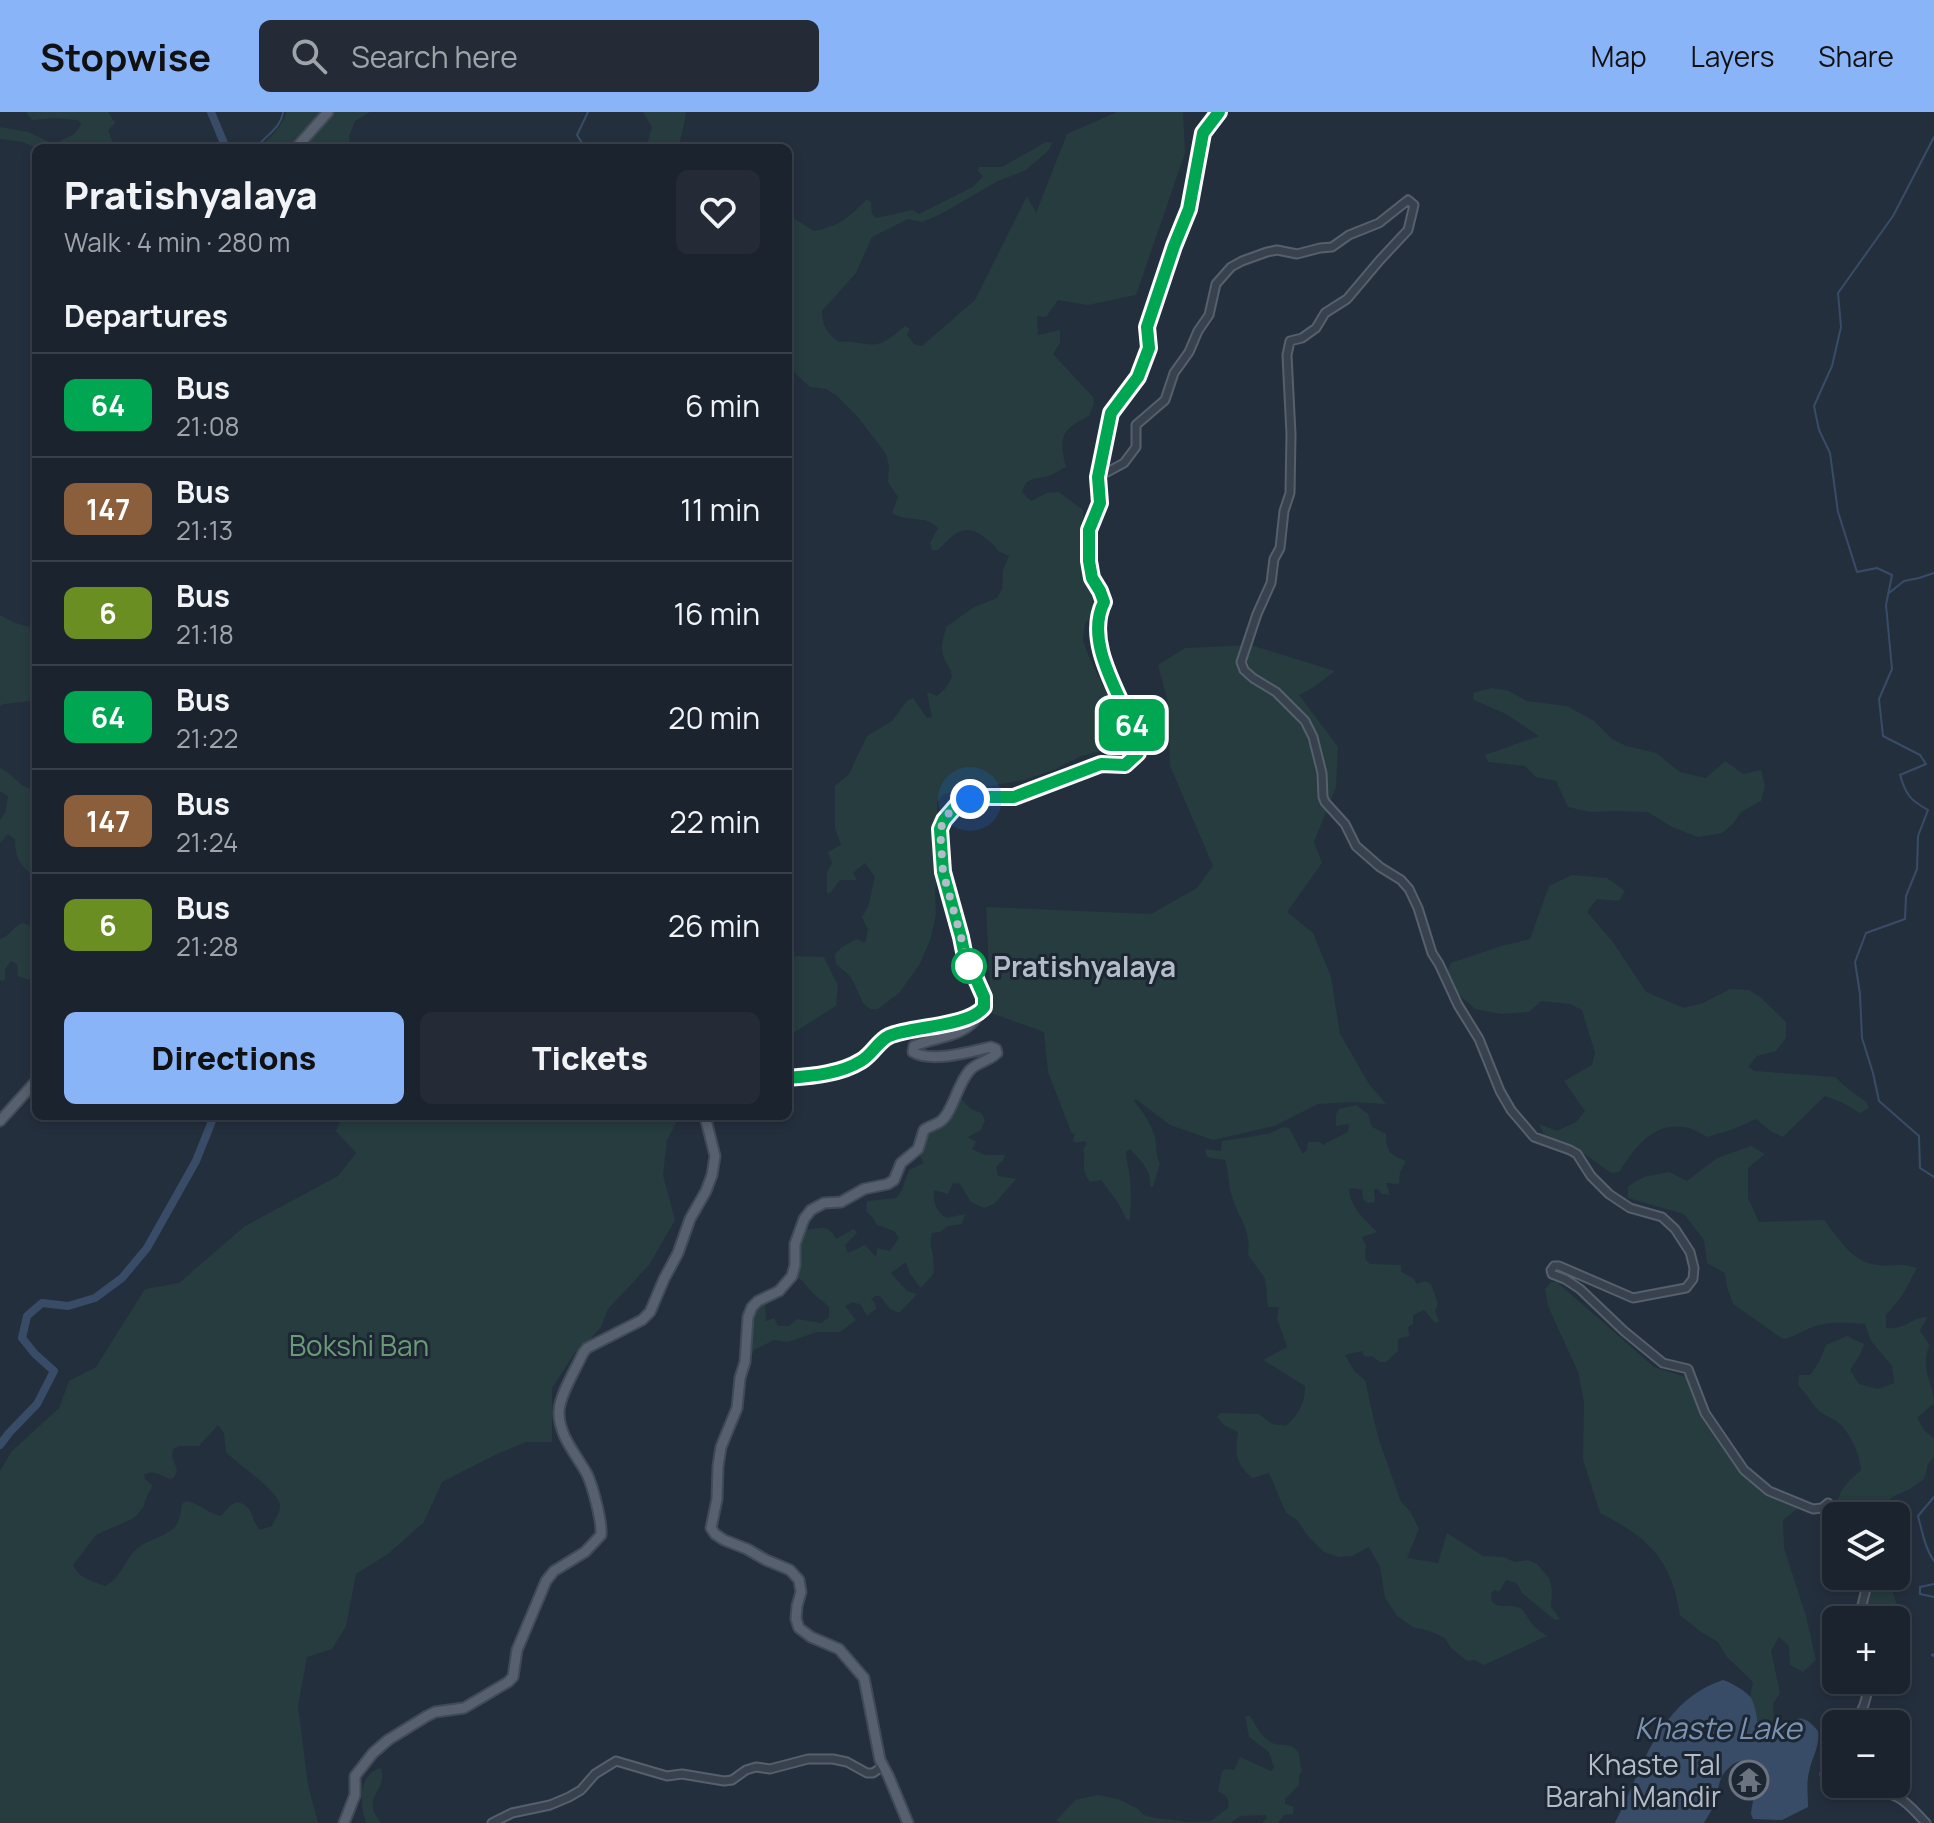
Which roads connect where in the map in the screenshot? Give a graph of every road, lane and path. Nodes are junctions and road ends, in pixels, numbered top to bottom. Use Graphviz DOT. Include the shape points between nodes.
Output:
graph roads {
  1 [pos="328,112"];
  2 [pos="1219,112"];
  3 [pos="300,144"];
  4 [pos="1098,477"];
  5 [pos="978,1015"];
  6 [pos="792,1078"];
  7 [pos="32,1085"];
  8 [pos="706,1120"];
  9 [pos="0,1121"];
  10 [pos="1822,1508"];
  11 [pos="883,1766"];
  12 [pos="1899,1798"];
  13 [pos="344,1823"];
  14 [pos="492,1823"];
  15 [pos="908,1823"];
  16 [pos="1926,1823"];
  1 -- 3 [label="main road"];
  2 -- 4 [label="main road" via="1203,133 1189,209 1147,327 1149,348 1138,377 1111,413"];
  4 -- 5 [label="main road" via="1100,503 1089,530 1092,578 1104,602 1097,628 1106,664 1138,737 1138,753 1125,765 1101,764 1014,797 970,799 944,820 943,872 967,962 984,997"];
  4 -- 10 [label="street" via="1124,463 1136,447 1136,425 1165,400 1174,373 1209,315 1216,284 1231,267 1277,250 1297,254 1332,247 1379,223 1408,200 1414,205 1408,230 1347,299 1325,313 1316,328 1290,341 1290,493 1271,583 1241,662 1305,721 1322,773 1325,802 1356,846 1409,889 1430,949 1511,1110 1534,1137 1574,1152 1609,1194 1668,1221 1690,1252 1694,1268 1686,1288 1638,1298 1559,1266 1552,1274 1580,1289 1663,1363 1688,1369 1705,1413 1739,1465 1764,1487 1813,1509"];
  5 -- 6 [label="main road" via="888,1036 859,1063"];
  5 -- 11 [label="main road" via="965,1028 921,1042 913,1052 937,1057 991,1047 997,1053 963,1078 946,1116 924,1130 918,1149 901,1163 894,1180 841,1202 824,1203 807,1214 795,1244 792,1276 752,1307 737,1408 718,1466 712,1531 787,1568 799,1580 799,1628 839,1649 864,1678"];
  7 -- 9 [label="main road"];
  8 -- 13 [label="main road" via="715,1156 712,1175 650,1312 587,1348 561,1402 561,1427 589,1477 601,1535 546,1581 517,1650 513,1677 464,1708 427,1716 380,1746 355,1776 355,1795"];
  11 -- 14 [label="street" via="867,1773 847,1762 808,1759 770,1769 756,1767 724,1781 667,1776 616,1761 569,1797"];
  11 -- 15 [label="main road"];
  12 -- 16 [label="street"];
}
